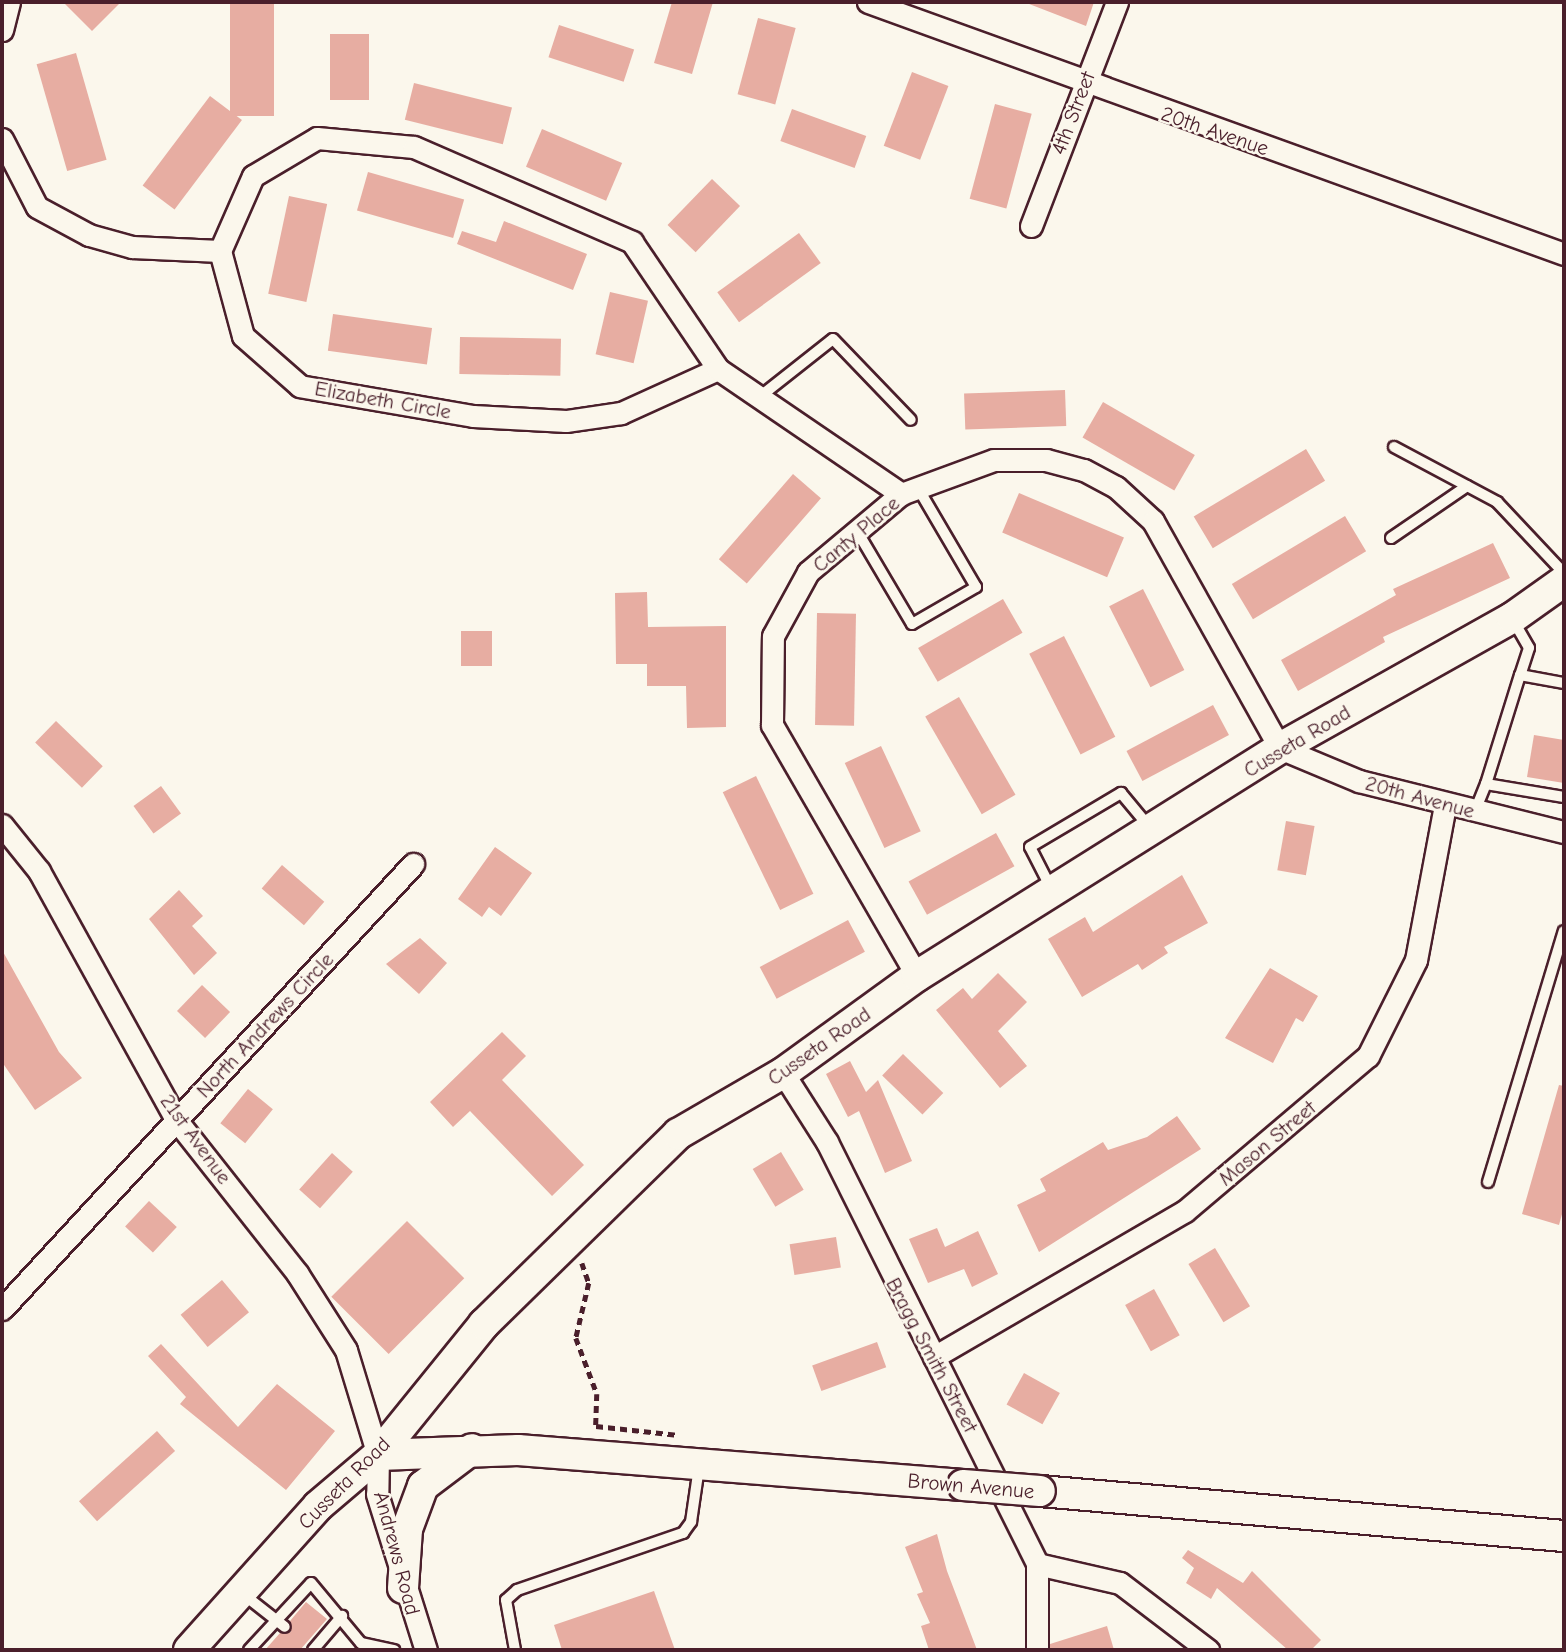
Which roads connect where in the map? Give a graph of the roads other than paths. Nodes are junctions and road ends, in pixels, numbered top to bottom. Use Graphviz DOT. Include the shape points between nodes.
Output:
graph roads {
  1 [pos="9,2"];
  2 [pos="868,2"];
  3 [pos="1116,2"];
  4 [pos="2,30"];
  5 [pos="1083,85"];
  6 [pos="2,139"];
  7 [pos="1031,226"];
  8 [pos="220,251"];
  9 [pos="1564,254"];
  10 [pos="718,369"];
  11 [pos="762,395"];
  12 [pos="911,420"];
  13 [pos="1394,447"];
  14 [pos="1467,486"];
  15 [pos="909,491"];
  16 [pos="857,531"];
  17 [pos="1391,538"];
  18 [pos="1564,573"];
  19 [pos="1564,581"];
  20 [pos="1512,618"];
  21 [pos="1520,675"];
  22 [pos="1564,683"];
  23 [pos="1280,748"];
  24 [pos="1486,784"];
  25 [pos="1564,797"];
  26 [pos="1445,804"];
  27 [pos="1475,811"];
  28 [pos="2,825"];
  29 [pos="1153,831"];
  30 [pos="1564,832"];
  31 [pos="414,864"];
  32 [pos="1054,893"];
  33 [pos="1564,931"];
  34 [pos="917,976"];
  35 [pos="783,1073"];
  36 [pos="177,1121"];
  37 [pos="1488,1182"];
  38 [pos="2,1309"];
  39 [pos="934,1357"];
  40 [pos="472,1449"];
  41 [pos="694,1451"];
  42 [pos="378,1455"];
  43 [pos="1564,1536"];
  44 [pos="1037,1564"];
  45 [pos="403,1588"];
  46 [pos="241,1592"];
  47 [pos="342,1616"];
  48 [pos="281,1623"];
  49 [pos="311,1648"];
  50 [pos="189,1650"];
  51 [pos="249,1650"];
  52 [pos="394,1650"];
  53 [pos="425,1650"];
  54 [pos="515,1650"];
  55 [pos="1037,1650"];
  56 [pos="1208,1650"];
  1 -- 4 [label="street"];
  2 -- 5 [label="street, 20th Avenue"];
  3 -- 5 [label="street, 4th Street"];
  5 -- 7 [label="street, 4th Street"];
  5 -- 9 [label="street, 20th Avenue"];
  6 -- 8 [label="street" via="37,208 89,235 132,247"];
  8 -- 10 [label="street, Elizabeth Circle" via="243,336 300,386 473,416 566,421 621,413"];
  8 -- 10 [label="street" via="253,176 317,138 414,147 632,242"];
  10 -- 11 [label="street"];
  11 -- 12 [label="lane" via="833,339"];
  11 -- 15 [label="street"];
  13 -- 14 [label="lane"];
  14 -- 17 [label="lane"];
  14 -- 18 [label="lane" via="1522,523"];
  15 -- 16 [label="street, Canty Place"];
  15 -- 16 [label="lane" via="976,587 912,625"];
  15 -- 23 [label="street, Canty Place" via="994,460 1033,460 1084,470 1116,487 1153,520"];
  16 -- 34 [label="street, Canty Place" via="808,572 773,636 772,725"];
  19 -- 20 [label="street, Cusseta Road"];
  20 -- 21 [label="lane" via="1529,648"];
  20 -- 23 [label="street, Cusseta Road"];
  21 -- 22 [label="lane"];
  21 -- 24 [label="lane"];
  23 -- 26 [label="street, 20th Avenue" via="1359,781"];
  23 -- 29 [label="street, Cusseta Road"];
  24 -- 25 [label="lane"];
  24 -- 27 [label="lane"];
  26 -- 27 [label="street, 20th Avenue"];
  26 -- 39 [label="street, Mason Street" via="1416,960 1368,1056 1185,1211"];
  27 -- 30 [label="street, 20th Avenue"];
  28 -- 36 [label="street, 21st Avenue" via="39,871"];
  29 -- 32 [label="street, Cusseta Road"];
  29 -- 32 [label="lane" via="1121,793 1030,847"];
  31 -- 36 [label="street, North Andrews Circle"];
  32 -- 34 [label="street, Cusseta Road"];
  33 -- 37 [label="lane"];
  34 -- 35 [label="street, Cusseta Road"];
  35 -- 39 [label="street, Bragg Smith Street" via="827,1142"];
  35 -- 42 [label="street, Cusseta Road" via="678,1134 484,1324"];
  36 -- 38 [label="street, North Andrews Circle"];
  36 -- 42 [label="street, 21st Avenue" via="296,1273 346,1350"];
  39 -- 44 [label="street, Bragg Smith Street"];
  40 -- 41 [label="street, Brown Avenue"];
  40 -- 42 [label="street, Brown Avenue"];
  40 -- 45 [label="street" via="423,1486 407,1529"];
  41 -- 43 [label="street, Brown Avenue, bridge" via="963,1485"];
  41 -- 54 [label="lane" via="691,1522 683,1533 517,1590 506,1600"];
  42 -- 45 [label="street, Andrews Road" via="377,1494"];
  42 -- 46 [label="street, Cusseta Road" via="318,1506"];
  44 -- 55 [label="street, Bragg Smith Street"];
  44 -- 56 [label="street" via="1120,1583"];
  45 -- 53 [label="street, Andrews Road"];
  46 -- 48 [label="lane"];
  46 -- 50 [label="street, Cusseta Road"];
  47 -- 48 [label="lane" via="311,1583"];
  47 -- 49 [label="lane"];
  47 -- 52 [label="lane" via="361,1643"];
  48 -- 51 [label="lane"];
}
